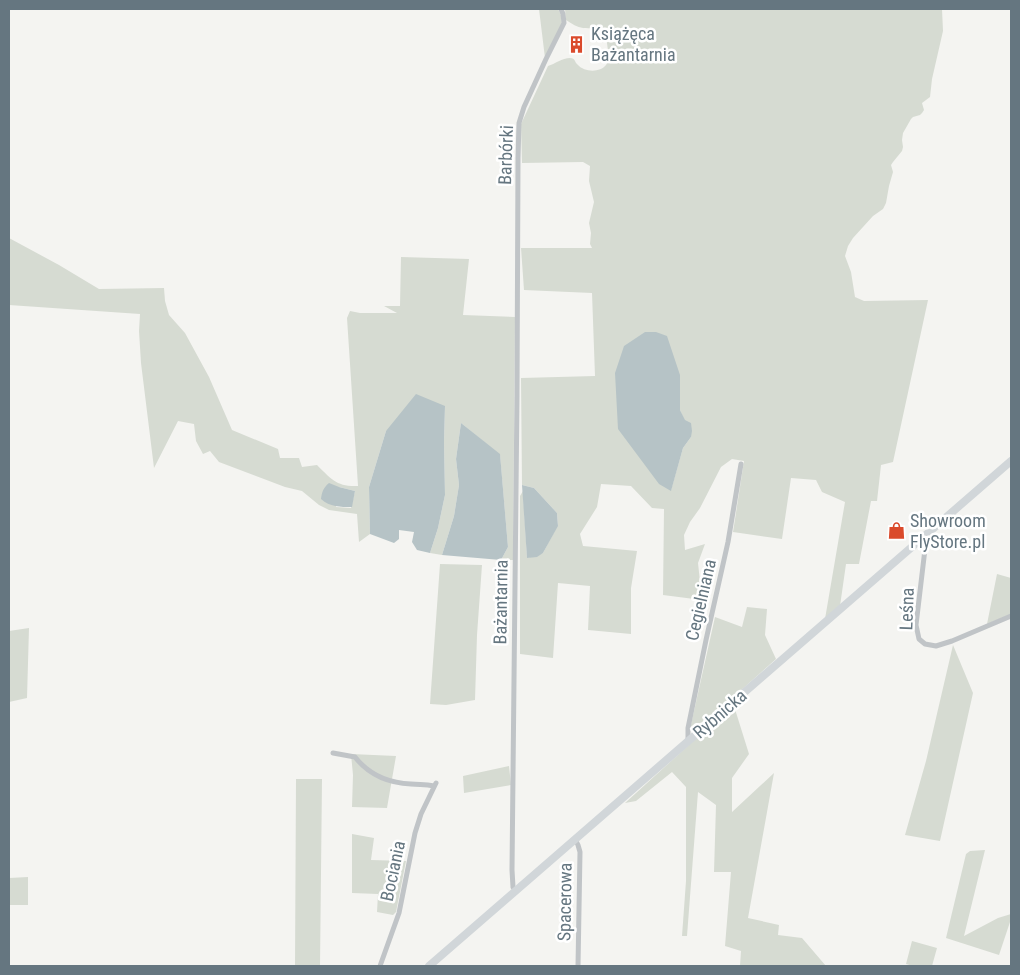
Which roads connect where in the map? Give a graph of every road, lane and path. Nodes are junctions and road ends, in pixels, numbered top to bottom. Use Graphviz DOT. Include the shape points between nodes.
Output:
graph roads {
  1 [pos="561,9"];
  2 [pos="516,314"];
  3 [pos="1011,461"];
  4 [pos="741,464"];
  5 [pos="921,540"];
  6 [pos="1011,616"];
  7 [pos="688,742"];
  8 [pos="333,752"];
  9 [pos="574,840"];
  10 [pos="515,890"];
  11 [pos="380,966"];
  12 [pos="429,966"];
  13 [pos="578,966"];
  1 -- 2 [label="street, Barbórki" via="564,24 519,123"];
  2 -- 10 [label="street, Bażantarnia" via="512,870"];
  3 -- 5 [label="main road, Rybnicka"];
  4 -- 7 [label="street, Cegielniana" via="728,542 688,728"];
  5 -- 6 [label="street, Leśna" via="924,564 916,625 919,639 936,646"];
  5 -- 7 [label="main road, Rybnicka"];
  7 -- 9 [label="main road, Rybnicka"];
  8 -- 11 [label="street, Bociania" via="356,757 372,774 396,783 435,784 415,833 399,913"];
  9 -- 10 [label="main road, Rybnicka"];
  9 -- 13 [label="street, Spacerowa" via="580,852"];
  10 -- 12 [label="main road, Rybnicka"];
}
